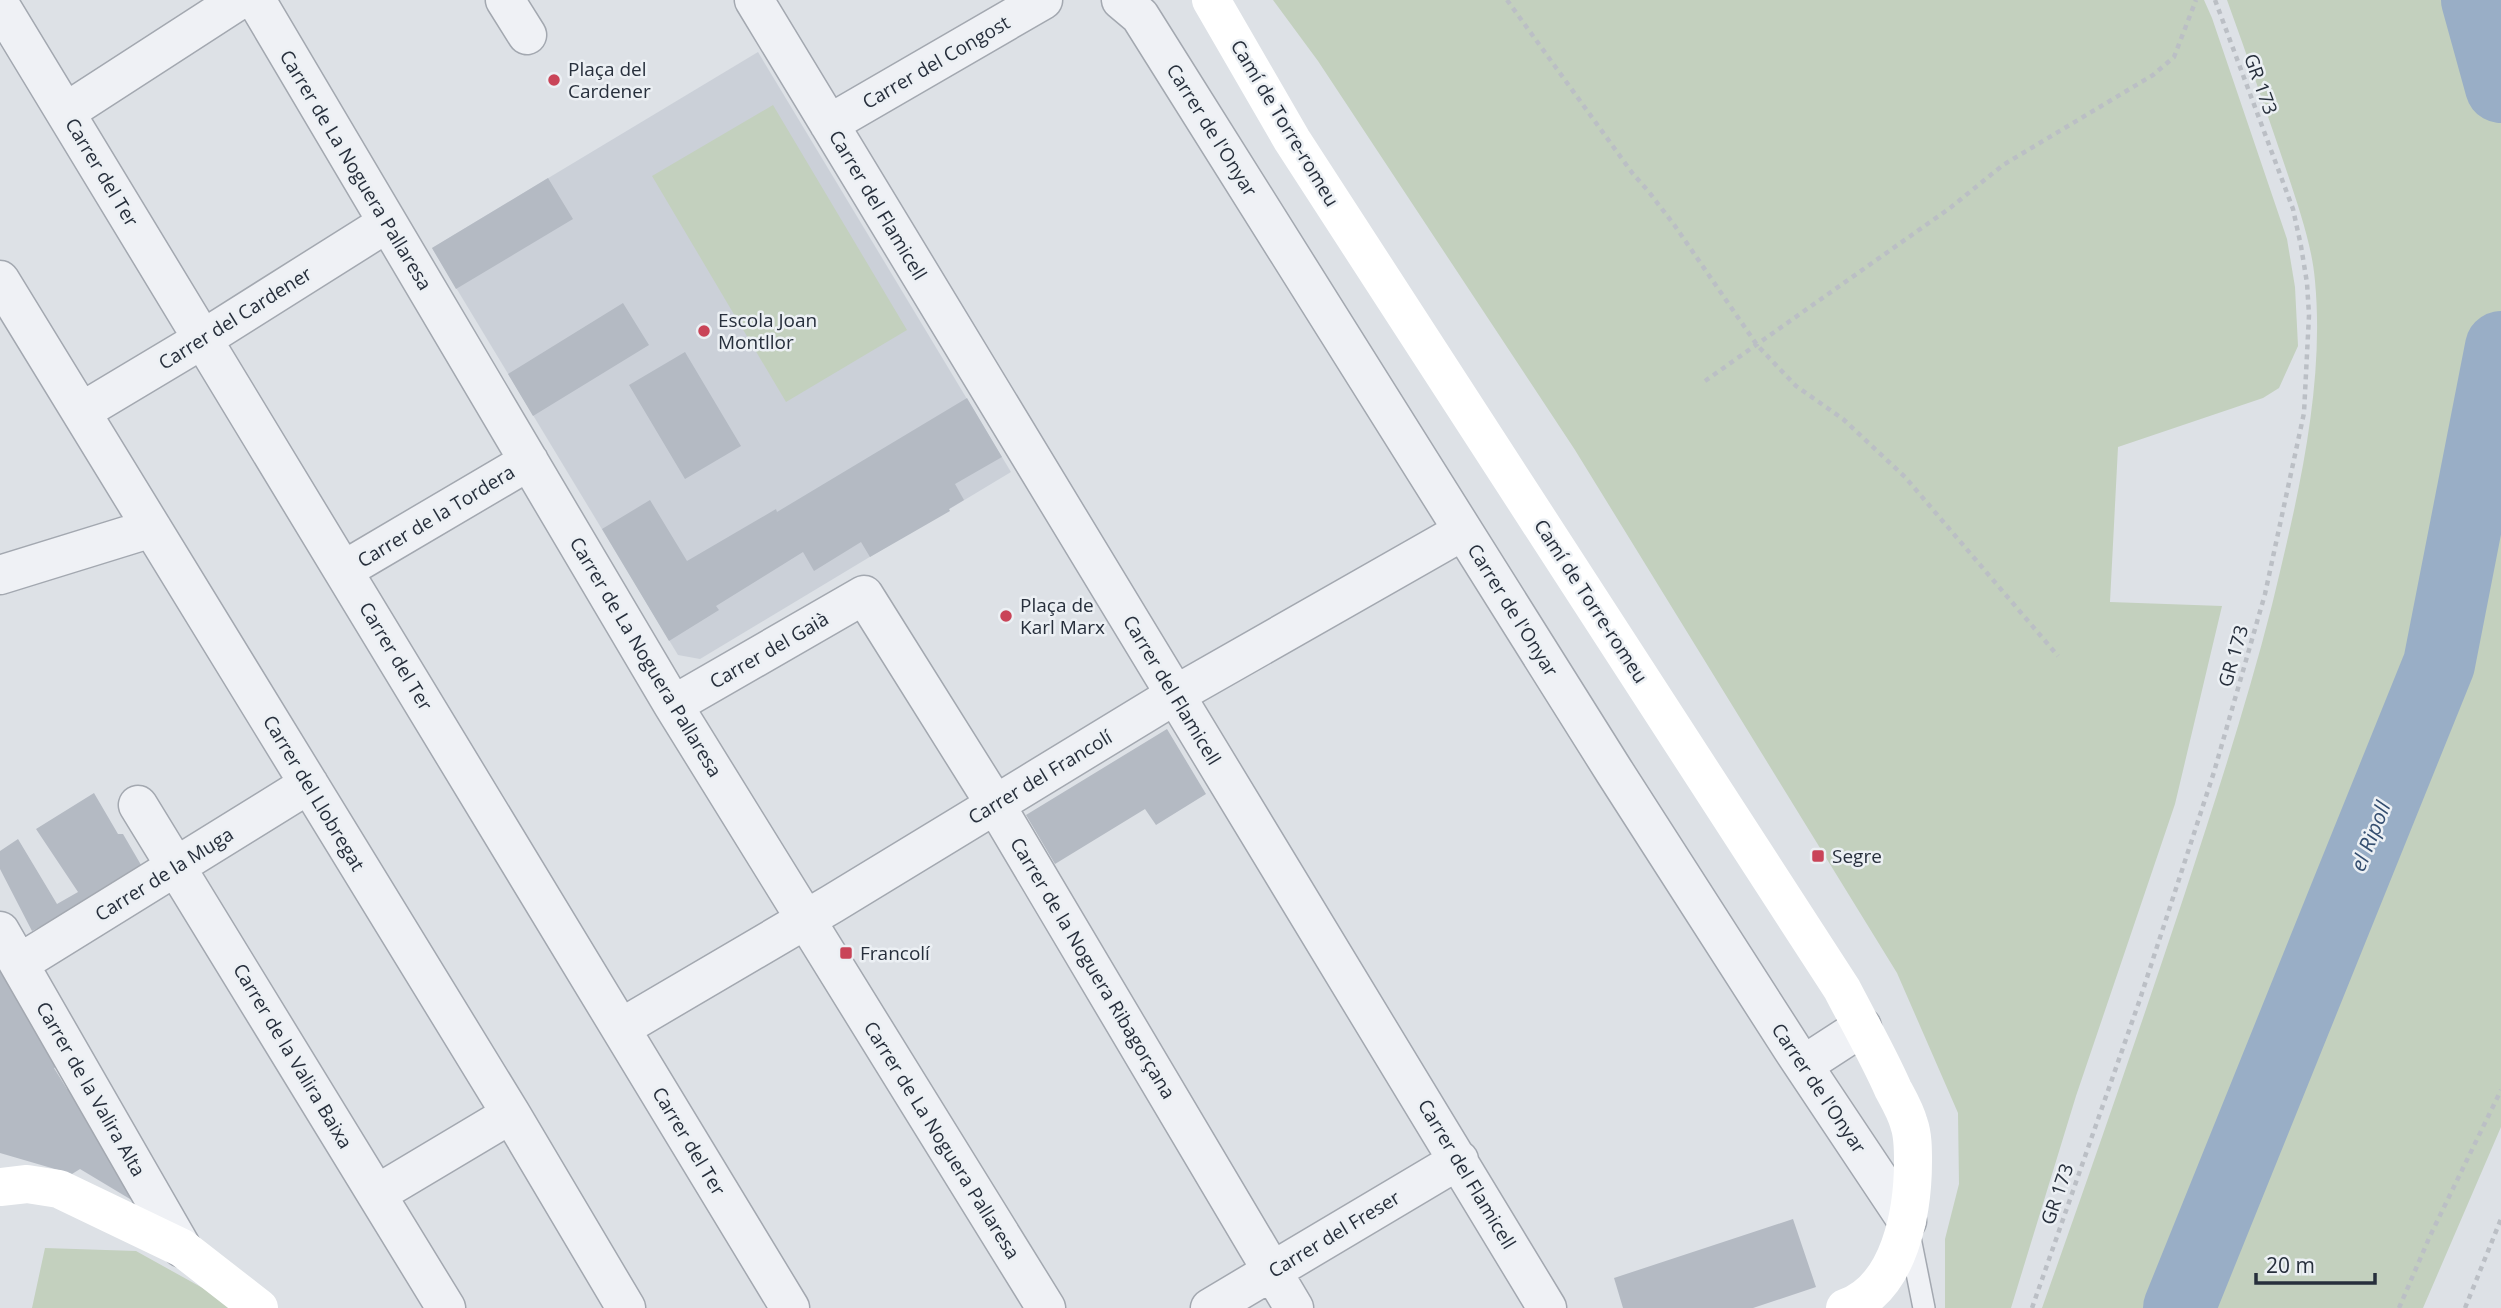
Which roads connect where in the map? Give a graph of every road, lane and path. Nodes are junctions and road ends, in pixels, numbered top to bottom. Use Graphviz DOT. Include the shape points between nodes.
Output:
graph roads {
  1 [pos="239,0"];
  2 [pos="256,0"];
  3 [pos="505,0"];
  4 [pos="754,0"];
  5 [pos="1044,0"];
  6 [pos="1121,0"];
  7 [pos="1211,0"];
  8 [pos="1507,0"];
  9 [pos="2196,0"];
  10 [pos="2215,0"];
  11 [pos="0,5"];
  12 [pos="527,35"];
  13 [pos="66,112"];
  14 [pos="829,124"];
  15 [pos="387,222"];
  16 [pos="0,280"];
  17 [pos="203,339"];
  18 [pos="1757,345"];
  19 [pos="1705,381"];
  20 [pos="81,412"];
  21 [pos="529,461"];
  22 [pos="152,528"];
  23 [pos="1463,531"];
  24 [pos="344,570"];
  25 [pos="0,575"];
  26 [pos="864,595"];
  27 [pos="2058,656"];
  28 [pos="1175,695"];
  29 [pos="673,705"];
  30 [pos="309,784"];
  31 [pos="995,804"];
  32 [pos="138,805"];
  33 [pos="177,866"];
  34 [pos="806,919"];
  35 [pos="0,931"];
  36 [pos="20,963"];
  37 [pos="1861,1027"];
  38 [pos="621,1028"];
  39 [pos="1805,1064"];
  40 [pos="2501,1090"];
  41 [pos="510,1114"];
  42 [pos="1459,1160"];
  43 [pos="0,1187"];
  44 [pos="377,1194"];
  45 [pos="2501,1219"];
  46 [pos="1907,1221"];
  47 [pos="182,1248"];
  48 [pos="1272,1271"];
  49 [pos="259,1308"];
  50 [pos="446,1308"];
  51 [pos="626,1308"];
  52 [pos="790,1308"];
  53 [pos="1046,1308"];
  54 [pos="1210,1308"];
  55 [pos="1294,1308"];
  56 [pos="1547,1308"];
  57 [pos="1845,1308"];
  58 [pos="1924,1308"];
  59 [pos="2032,1308"];
  60 [pos="2399,1308"];
  61 [pos="2465,1308"];
  1 -- 13 [label="street"];
  2 -- 15 [label="street, Carrer de La Noguera Pallaresa"];
  3 -- 12 [label="street"];
  4 -- 14 [label="street, Carrer del Flamicell"];
  5 -- 14 [label="street, Carrer del Congost"];
  6 -- 23 [label="street, Carrer de l'Onyar" via="1140,16"];
  7 -- 37 [label="street, Camí de Torre-romeu" via="1292,140 1842,989"];
  8 -- 18 [label="path"];
  9 -- 18 [label="path" via="2174,57 2153,75 2003,165"];
  10 -- 59 [label="path, GR 173" via="2292,209 2301,246 2309,315 2304,413 2265,594 2214,772"];
  11 -- 13 [label="street, Carrer del Ter"];
  13 -- 17 [label="street, Carrer del Ter"];
  14 -- 28 [label="street, Carrer del Flamicell"];
  15 -- 17 [label="street, Carrer del Cardener"];
  15 -- 21 [label="street, Carrer de La Noguera Pallaresa"];
  16 -- 20 [label="street, Carrer del Llobregat"];
  17 -- 20 [label="street, Carrer del Cardener"];
  17 -- 24 [label="street, Carrer del Ter"];
  18 -- 19 [label="path"];
  18 -- 27 [label="path" via="1796,386 1843,419 1905,477"];
  20 -- 22 [label="street, Carrer del Llobregat"];
  21 -- 24 [label="street, Carrer de la Tordera"];
  21 -- 29 [label="street, Carrer de La Noguera Pallaresa"];
  22 -- 25 [label="street"];
  22 -- 30 [label="street, Carrer del Llobregat"];
  23 -- 28 [label="street, Carrer del Francolí"];
  23 -- 39 [label="street, Carrer de l'Onyar"];
  24 -- 38 [label="street, Carrer del Ter"];
  26 -- 29 [label="street, Carrer del Gaià"];
  26 -- 31 [label="street, Carrer de la Noguera Ribagorçana"];
  28 -- 31 [label="street, Carrer del Francolí"];
  28 -- 42 [label="street, Carrer del Flamicell"];
  29 -- 34 [label="street, Carrer de La Noguera Pallaresa"];
  30 -- 33 [label="street, Carrer de la Muga"];
  30 -- 41 [label="street, Carrer del Llobregat"];
  31 -- 34 [label="street, Carrer del Francolí"];
  31 -- 48 [label="street, Carrer de la Noguera Ribagorçana"];
  32 -- 33 [label="street, Carrer de la Valira Baixa"];
  33 -- 36 [label="street, Carrer de la Muga"];
  33 -- 44 [label="street, Carrer de la Valira Baixa"];
  34 -- 38 [label="street, Carrer del Francolí"];
  34 -- 53 [label="street, Carrer de La Noguera Pallaresa"];
  35 -- 36 [label="street, Carrer de la Valira Alta"];
  36 -- 47 [label="street, Carrer de la Valira Alta"];
  37 -- 39 [label="street"];
  37 -- 46 [label="street, Camí de Torre-romeu" via="1910,1124 1913,1194"];
  38 -- 52 [label="street, Carrer del Ter"];
  39 -- 46 [label="street, Carrer de l'Onyar"];
  40 -- 60 [label="path"];
  41 -- 44 [label="street"];
  41 -- 51 [label="street, Carrer del Llobregat"];
  42 -- 48 [label="street, Carrer del Freser"];
  42 -- 56 [label="street, Carrer del Flamicell"];
  43 -- 47 [label="street" via="27,1184 60,1189"];
  44 -- 50 [label="street, Carrer de la Valira Baixa"];
  45 -- 61 [label="path"];
  46 -- 57 [label="street, Camí de Torre-romeu" via="1893,1262 1880,1282"];
  46 -- 58 [label="lane"];
  47 -- 49 [label="street"];
  48 -- 54 [label="street, Carrer del Freser"];
  48 -- 55 [label="street, Carrer de la Noguera Ribagorçana"];
}
